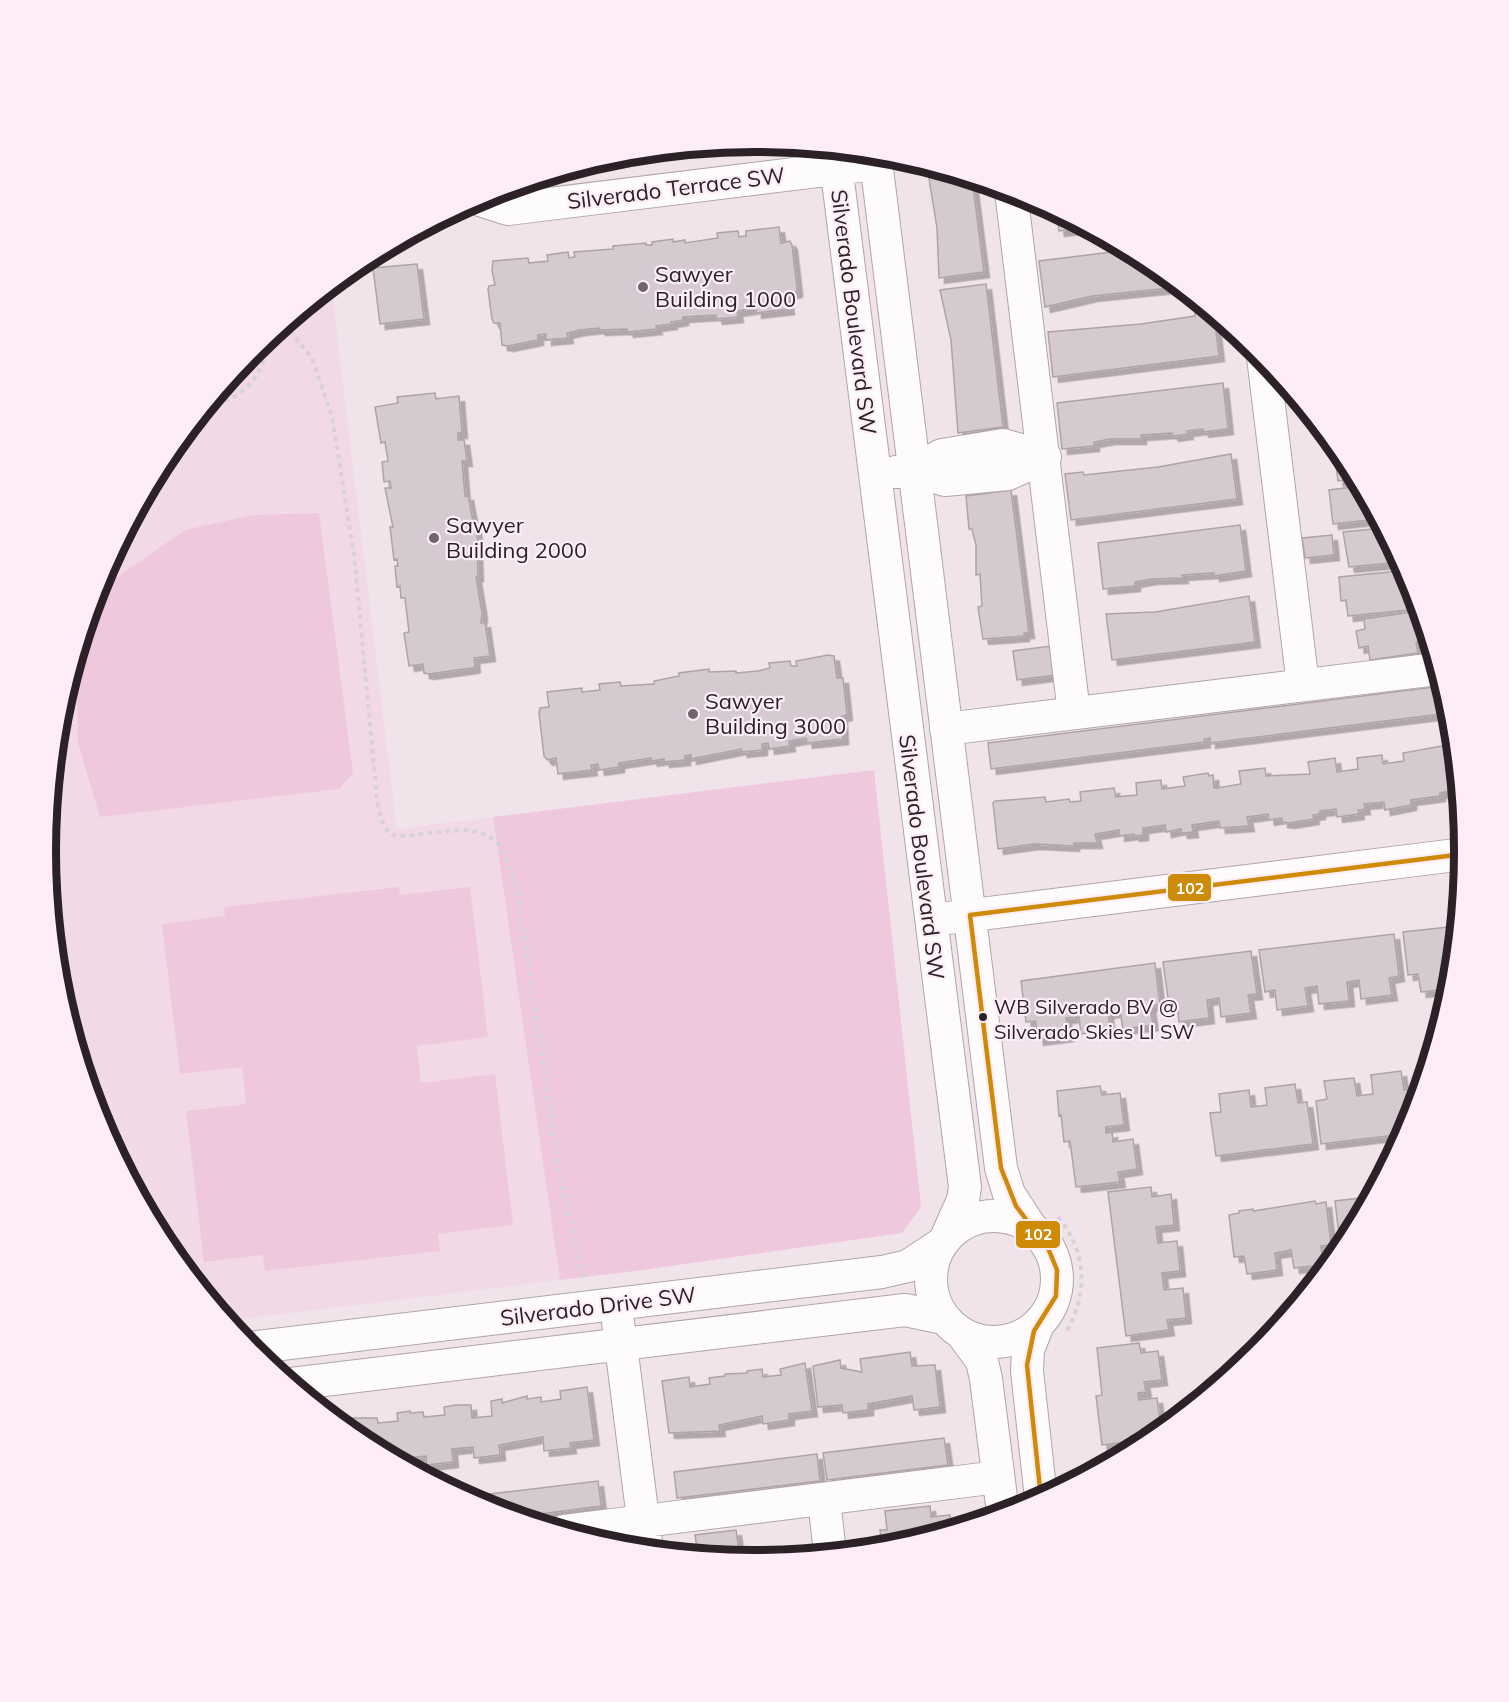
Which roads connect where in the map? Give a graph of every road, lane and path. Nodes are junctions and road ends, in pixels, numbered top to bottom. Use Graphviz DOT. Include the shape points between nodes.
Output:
graph roads {
  1 [pos="835,159"];
  2 [pos="852,159"];
  3 [pos="876,163"];
  4 [pos="1012,201"];
  5 [pos="491,204"];
  6 [pos="289,330"];
  7 [pos="267,350"];
  8 [pos="1265,374"];
  9 [pos="219,402"];
  10 [pos="1045,457"];
  11 [pos="914,470"];
  12 [pos="874,475"];
  13 [pos="1430,670"];
  14 [pos="1303,685"];
  15 [pos="1074,713"];
  16 [pos="946,729"];
  17 [pos="1454,855"];
  18 [pos="970,915"];
  19 [pos="930,920"];
  20 [pos="1030,1226"];
  21 [pos="944,1241"];
  22 [pos="597,1278"];
  23 [pos="585,1280"];
  24 [pos="586,1287"];
  25 [pos="616,1304"];
  26 [pos="953,1326"];
  27 [pos="1037,1327"];
  28 [pos="621,1344"];
  29 [pos="262,1346"];
  30 [pos="301,1383"];
  31 [pos="999,1477"];
  32 [pos="1040,1489"];
  33 [pos="824,1500"];
  34 [pos="1002,1504"];
  35 [pos="604,1533"];
  36 [pos="645,1536"];
  37 [pos="829,1546"];
  1 -- 2 [label="street, Silverado Terrace SW"];
  1 -- 5 [label="street, Silverado Terrace SW" via="508,209"];
  1 -- 12 [label="street, Silverado Boulevard SW"];
  3 -- 11 [label="street, Silverado Boulevard SW"];
  4 -- 10 [label="street"];
  6 -- 23 [label="path" via="312,358 332,417 354,554 378,809 392,835 466,830 488,834 503,851 517,889 560,1178"];
  7 -- 9 [label="path" via="249,387"];
  8 -- 14 [label="street"];
  10 -- 11 [label="street" via="1003,445 942,455"];
  10 -- 15 [label="street"];
  11 -- 12 [label="street"];
  11 -- 16 [label="street, Silverado Boulevard SW"];
  12 -- 19 [label="street, Silverado Boulevard SW"];
  13 -- 14 [label="street"];
  14 -- 15 [label="street"];
  15 -- 16 [label="street"];
  16 -- 18 [label="street, Silverado Boulevard SW"];
  17 -- 18 [label="street"];
  18 -- 19 [label="street"];
  18 -- 20 [label="street, Silverado Boulevard SW" via="1001,1168 1009,1194"];
  19 -- 21 [label="street, Silverado Boulevard SW" via="965,1187"];
  20 -- 21 [label="street" via="1014,1218 977,1217"];
  20 -- 27 [label="street" via="1054,1256 1058,1275 1057,1294"];
  21 -- 25 [label="street, Silverado Drive SW" via="908,1266 882,1272"];
  21 -- 26 [label="street" via="933,1263 931,1282 934,1301"];
  22 -- 23 [label="path"];
  23 -- 24 [label="path"];
  25 -- 28 [label="street"];
  25 -- 29 [label="street, Silverado Drive SW"];
  26 -- 27 [label="street" via="981,1342 1001,1343 1020,1338"];
  26 -- 28 [label="street, Silverado Drive SW" via="905,1310"];
  26 -- 31 [label="street" via="982,1361"];
  27 -- 32 [label="street" via="1027,1371"];
  28 -- 30 [label="street, Silverado Drive SW"];
  28 -- 36 [label="street"];
  31 -- 33 [label="street"];
  31 -- 34 [label="street"];
  33 -- 36 [label="street"];
  33 -- 37 [label="street"];
  35 -- 36 [label="street"];
}
